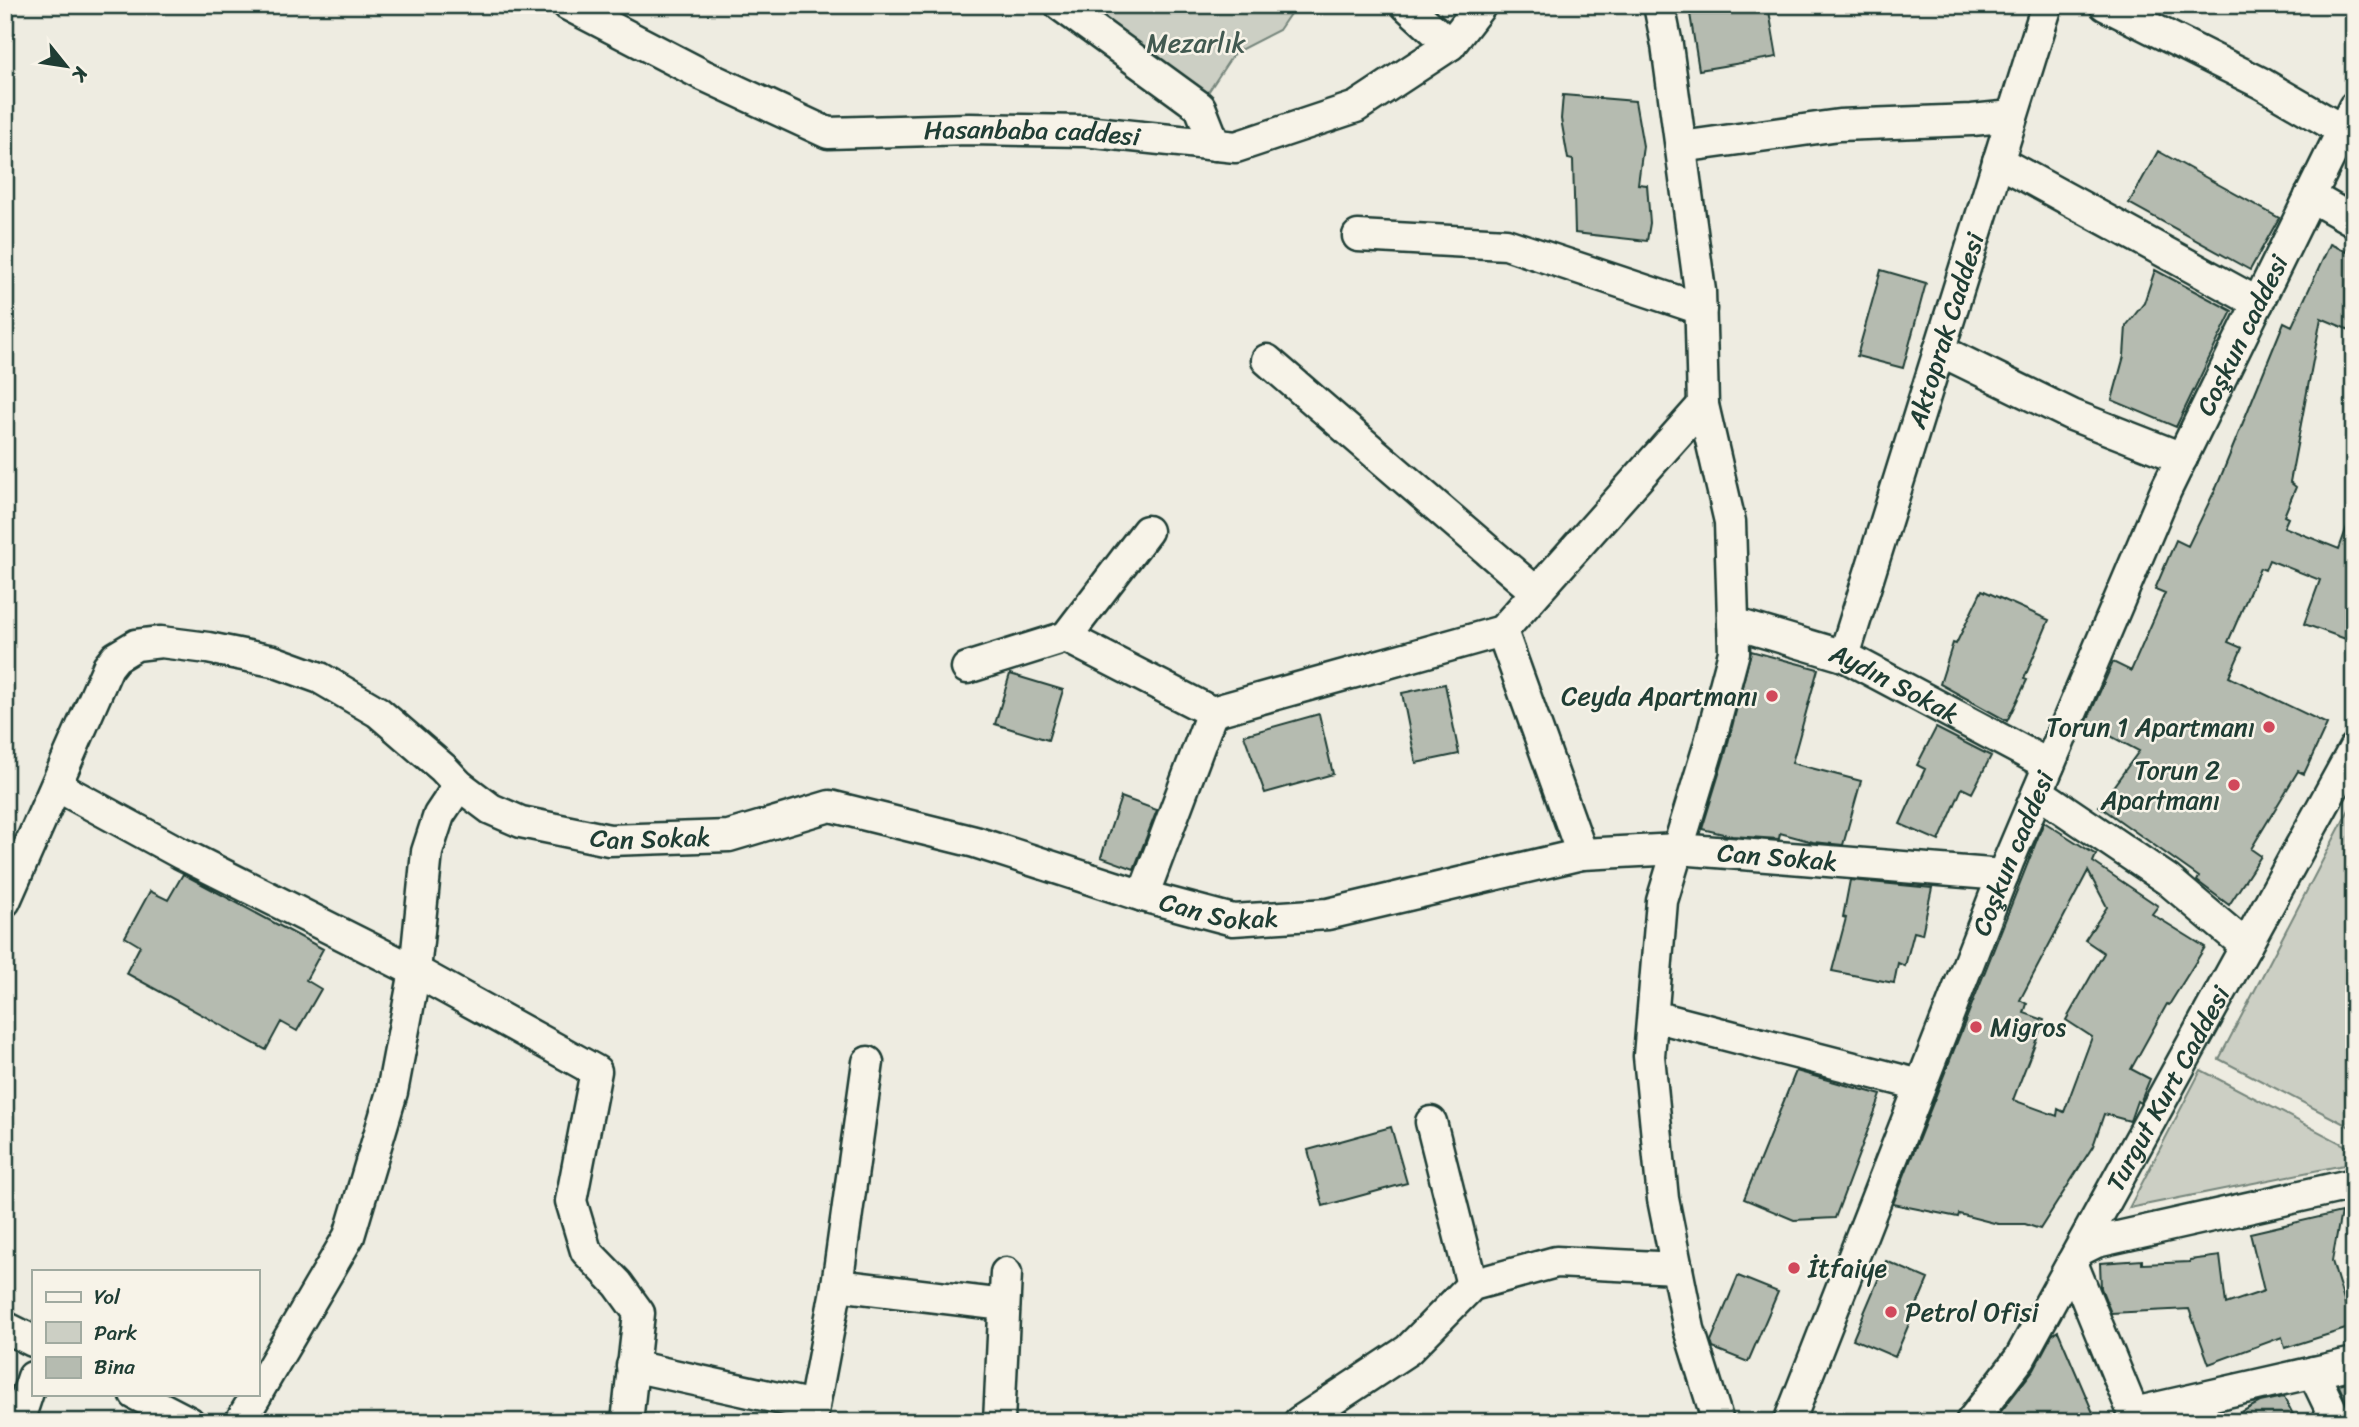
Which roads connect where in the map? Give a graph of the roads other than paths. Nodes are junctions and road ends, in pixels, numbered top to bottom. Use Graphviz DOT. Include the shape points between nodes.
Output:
graph roads {
  1 [pos="568,5"];
  2 [pos="1060,5"];
  3 [pos="1406,5"];
  4 [pos="1481,5"];
  5 [pos="1659,5"];
  6 [pos="2047,5"];
  7 [pos="2105,5"];
  8 [pos="1450,45"];
  9 [pos="2012,116"];
  10 [pos="2348,118"];
  11 [pos="1215,145"];
  12 [pos="1681,147"];
  13 [pos="1998,161"];
  14 [pos="2310,196"];
  15 [pos="2354,221"];
  16 [pos="1358,236"];
  17 [pos="2258,303"];
  18 [pos="1701,309"];
  19 [pos="1939,350"];
  20 [pos="1267,360"];
  21 [pos="1703,405"];
  22 [pos="2182,458"];
  23 [pos="1147,531"];
  24 [pos="1536,592"];
  25 [pos="1733,623"];
  26 [pos="1502,631"];
  27 [pos="1066,637"];
  28 [pos="1844,656"];
  29 [pos="967,668"];
  30 [pos="1212,712"];
  31 [pos="2354,749"];
  32 [pos="2049,765"];
  33 [pos="459,785"];
  34 [pos="57,786"];
  35 [pos="2038,792"];
  36 [pos="1678,849"];
  37 [pos="1583,854"];
  38 [pos="2003,874"];
  39 [pos="1143,895"];
  40 [pos="5,901"];
  41 [pos="2246,946"];
  42 [pos="415,971"];
  43 [pos="1653,1016"];
  44 [pos="868,1062"];
  45 [pos="1920,1085"];
  46 [pos="1431,1122"];
  47 [pos="2354,1184"];
  48 [pos="2076,1256"];
  49 [pos="1677,1268"];
  50 [pos="1006,1273"];
  51 [pos="837,1285"];
  52 [pos="1472,1285"];
  53 [pos="1004,1306"];
  54 [pos="5,1327"];
  55 [pos="32,1340"];
  56 [pos="2354,1363"];
  57 [pos="632,1366"];
  58 [pos="2313,1373"];
  59 [pos="32,1380"];
  60 [pos="259,1390"];
  61 [pos="139,1396"];
  62 [pos="255,1396"];
  63 [pos="813,1414"];
  64 [pos="2136,1417"];
  65 [pos="18,1422"];
  66 [pos="189,1422"];
  67 [pos="240,1422"];
  68 [pos="627,1422"];
  69 [pos="999,1422"];
  70 [pos="1299,1422"];
  71 [pos="1718,1422"];
  72 [pos="1789,1422"];
  73 [pos="1971,1422"];
  74 [pos="2337,1422"];
  1 -- 11 [label="street, Hasanbaba caddesi" via="828,133 1085,131"];
  2 -- 11 [label="street" via="1200,107"];
  3 -- 8 [label="street"];
  4 -- 8 [label="street, Hasanbaba caddesi"];
  5 -- 12 [label="street"];
  6 -- 9 [label="street, Aktoprak Caddesi"];
  7 -- 10 [label="street" via="2261,83"];
  8 -- 11 [label="street, Hasanbaba caddesi" via="1356,107 1236,147"];
  9 -- 12 [label="street" via="1839,125"];
  9 -- 13 [label="street, Aktoprak Caddesi"];
  10 -- 14 [label="street, Coşkun caddesi"];
  12 -- 18 [label="street"];
  13 -- 17 [label="street"];
  13 -- 19 [label="street, Aktoprak Caddesi"];
  14 -- 15 [label="street"];
  14 -- 17 [label="street, Coşkun caddesi"];
  16 -- 18 [label="street" via="1506,244"];
  17 -- 22 [label="street, Coşkun caddesi"];
  18 -- 21 [label="street"];
  19 -- 22 [label="street" via="2072,415"];
  19 -- 28 [label="street, Aktoprak Caddesi"];
  20 -- 24 [label="street"];
  21 -- 24 [label="street"];
  21 -- 25 [label="street" via="1730,522"];
  22 -- 32 [label="street, Coşkun caddesi"];
  23 -- 27 [label="street"];
  24 -- 26 [label="street"];
  25 -- 28 [label="street, Aydın Sokak"];
  25 -- 36 [label="street" via="1734,652"];
  26 -- 30 [label="street"];
  26 -- 37 [label="street"];
  27 -- 29 [label="street"];
  27 -- 30 [label="street"];
  28 -- 32 [label="street, Aydın Sokak"];
  30 -- 39 [label="street"];
  31 -- 41 [label="street, Turgut Kurt Caddesi"];
  32 -- 35 [label="street, Coşkun caddesi"];
  33 -- 34 [label="street, Can Sokak" via="378,712 320,678 272,661 161,642 136,645 108,667"];
  33 -- 39 [label="street, Can Sokak" via="491,809 521,822 609,840 729,836 830,806 975,842"];
  33 -- 42 [label="street" via="439,815 427,852"];
  34 -- 40 [label="street, Can Sokak"];
  34 -- 42 [label="street"];
  35 -- 38 [label="street, Coşkun caddesi"];
  35 -- 41 [label="street" via="2168,880"];
  36 -- 37 [label="street, Can Sokak"];
  36 -- 38 [label="street, Can Sokak"];
  36 -- 43 [label="street" via="1662,901"];
  37 -- 39 [label="street, Can Sokak" via="1328,914 1233,920"];
  38 -- 45 [label="street, Coşkun caddesi"];
  41 -- 48 [label="street, Turgut Kurt Caddesi"];
  42 -- 57 [label="street" via="596,1071 571,1201 586,1251 639,1312"];
  42 -- 60 [label="street" via="391,1092 349,1236"];
  43 -- 45 [label="street"];
  43 -- 49 [label="street" via="1649,1056 1663,1199"];
  44 -- 51 [label="street"];
  45 -- 72 [label="street, Coşkun caddesi"];
  46 -- 52 [label="street"];
  47 -- 48 [label="street" via="2096,1242"];
  48 -- 64 [label="street"];
  48 -- 73 [label="street, Turgut Kurt Caddesi" via="2020,1358"];
  49 -- 52 [label="street" via="1556,1262"];
  49 -- 71 [label="street" via="1689,1329"];
  50 -- 53 [label="street"];
  51 -- 53 [label="street"];
  51 -- 63 [label="street"];
  52 -- 70 [label="street" via="1408,1350"];
  53 -- 69 [label="street"];
  54 -- 55 [label="street"];
  56 -- 58 [label="street"];
  57 -- 63 [label="street"];
  57 -- 68 [label="street"];
  58 -- 64 [label="street"];
  58 -- 74 [label="street"];
  59 -- 65 [label="street"];
  61 -- 66 [label="street"];
  62 -- 67 [label="street"];
}
